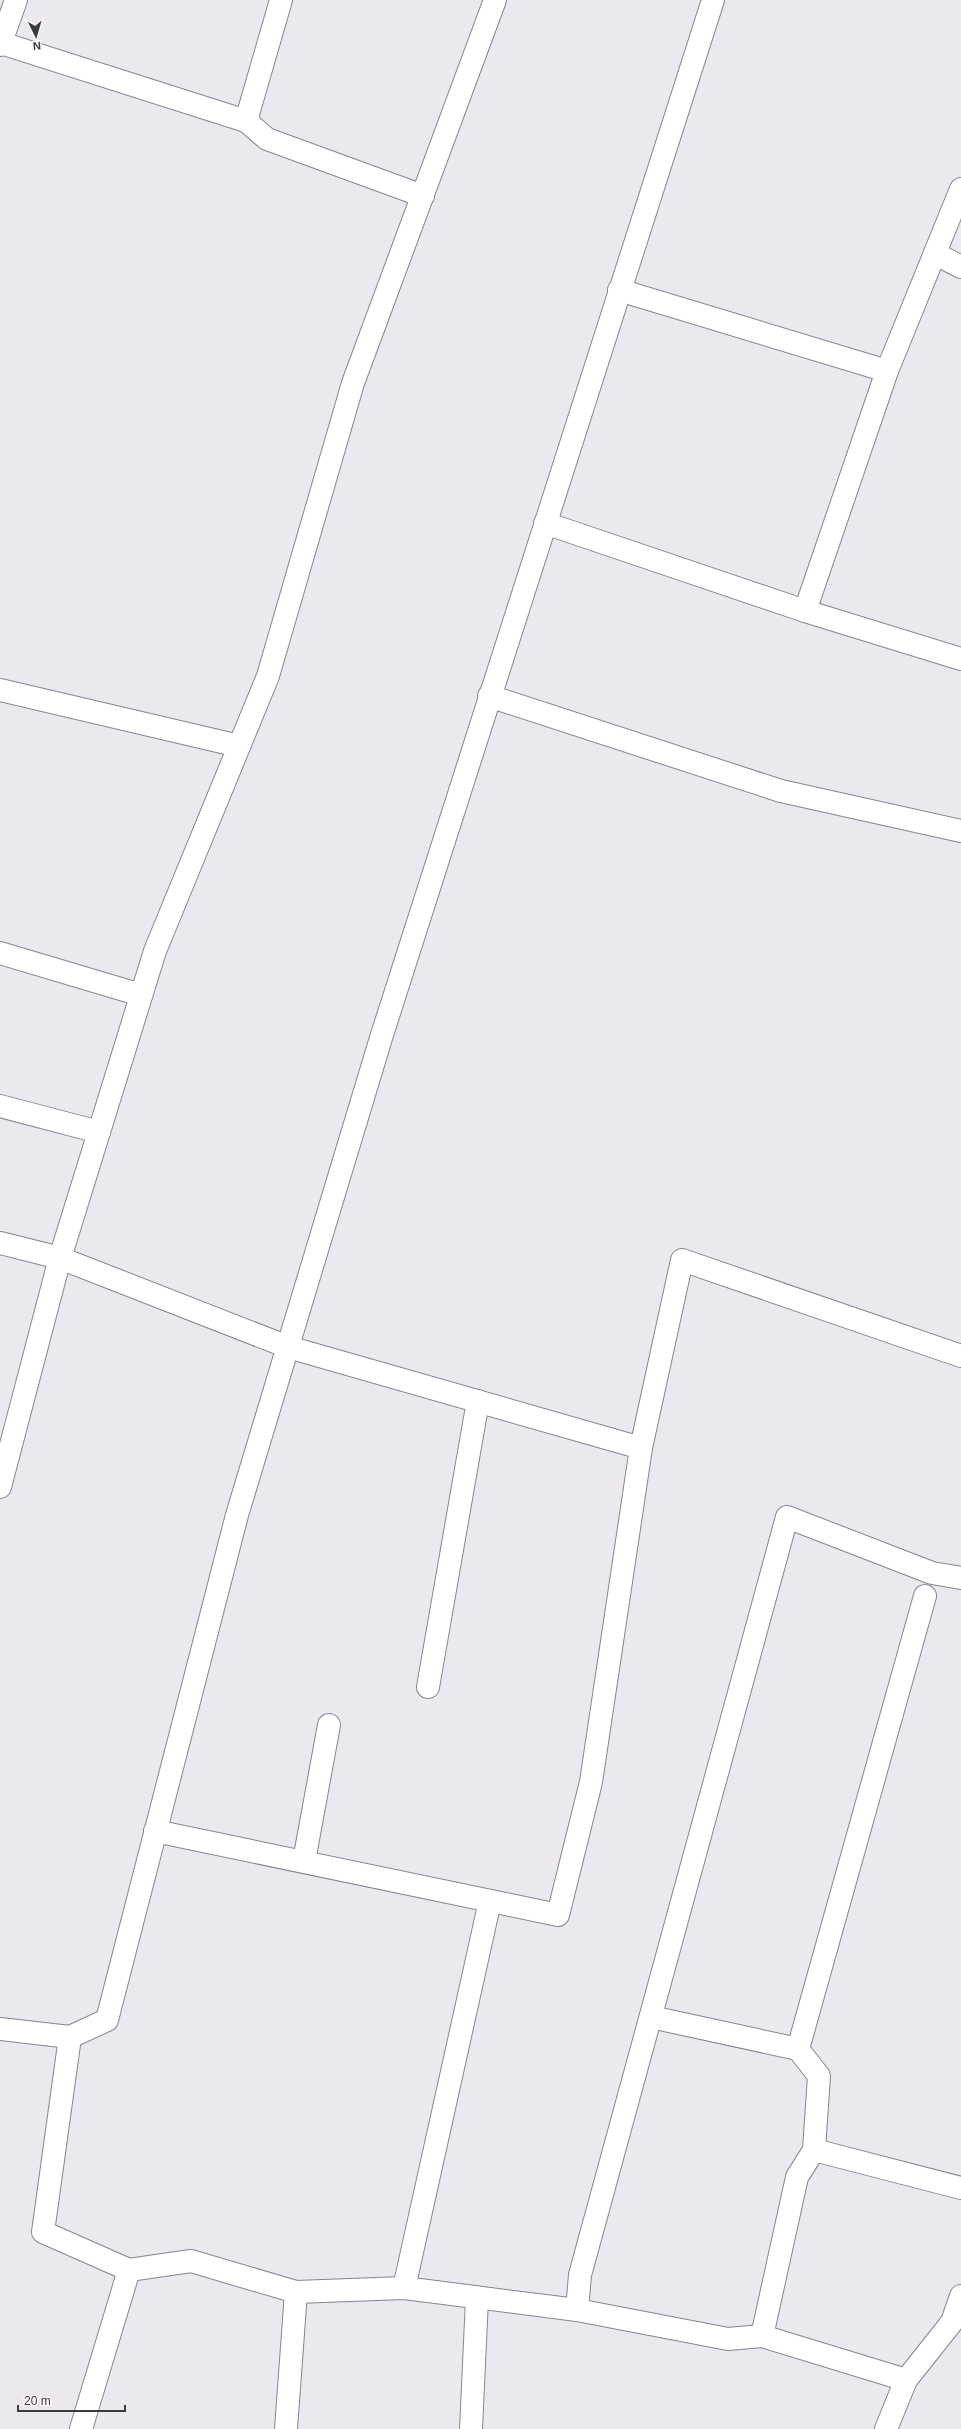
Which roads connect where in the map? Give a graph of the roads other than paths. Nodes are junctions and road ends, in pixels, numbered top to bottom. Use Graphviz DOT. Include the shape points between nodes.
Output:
graph roads {
  1 [pos="16,0"];
  2 [pos="281,0"];
  3 [pos="495,0"];
  4 [pos="713,0"];
  5 [pos="0,44"];
  6 [pos="246,121"];
  7 [pos="961,189"];
  8 [pos="423,196"];
  9 [pos="936,254"];
  10 [pos="961,267"];
  11 [pos="619,290"];
  12 [pos="887,371"];
  13 [pos="544,523"];
  14 [pos="805,611"];
  15 [pos="961,659"];
  16 [pos="0,690"];
  17 [pos="489,696"];
  18 [pos="239,746"];
  19 [pos="961,831"];
  20 [pos="0,953"];
  21 [pos="141,995"];
  22 [pos="0,1106"];
  23 [pos="99,1132"];
  24 [pos="0,1243"];
  25 [pos="60,1258"];
  26 [pos="288,1347"];
  27 [pos="961,1356"];
  28 [pos="478,1402"];
  29 [pos="641,1448"];
  30 [pos="2,1474"];
  31 [pos="961,1578"];
  32 [pos="925,1596"];
  33 [pos="428,1688"];
  34 [pos="329,1725"];
  35 [pos="156,1830"];
  36 [pos="304,1861"];
  37 [pos="490,1901"];
  38 [pos="651,2017"];
  39 [pos="0,2029"];
  40 [pos="70,2037"];
  41 [pos="798,2049"];
  42 [pos="814,2150"];
  43 [pos="961,2188"];
  44 [pos="129,2270"];
  45 [pos="404,2288"];
  46 [pos="296,2292"];
  47 [pos="961,2296"];
  48 [pos="477,2299"];
  49 [pos="577,2310"];
  50 [pos="762,2336"];
  51 [pos="906,2380"];
  52 [pos="81,2429"];
  53 [pos="286,2429"];
  54 [pos="471,2429"];
  55 [pos="886,2429"];
  1 -- 5 [label="street"];
  2 -- 6 [label="street"];
  3 -- 8 [label="street"];
  4 -- 11 [label="street"];
  5 -- 6 [label="street"];
  6 -- 8 [label="street" via="267,139"];
  7 -- 9 [label="street"];
  8 -- 18 [label="street" via="353,383 268,676"];
  9 -- 10 [label="street"];
  9 -- 12 [label="street"];
  11 -- 12 [label="street"];
  11 -- 13 [label="street"];
  12 -- 14 [label="street"];
  13 -- 14 [label="street"];
  13 -- 17 [label="street"];
  14 -- 15 [label="street"];
  16 -- 18 [label="street"];
  17 -- 19 [label="street" via="780,791"];
  17 -- 26 [label="street" via="381,1038"];
  18 -- 21 [label="street" via="154,951"];
  20 -- 21 [label="street"];
  21 -- 23 [label="street"];
  22 -- 23 [label="street"];
  23 -- 25 [label="street"];
  24 -- 25 [label="street"];
  25 -- 26 [label="street"];
  25 -- 30 [label="street"];
  26 -- 28 [label="street"];
  26 -- 35 [label="street" via="237,1515"];
  27 -- 29 [label="street" via="682,1260"];
  28 -- 29 [label="street"];
  28 -- 33 [label="street"];
  29 -- 37 [label="street" via="591,1782 558,1915"];
  31 -- 38 [label="street" via="932,1573 787,1517"];
  32 -- 41 [label="street"];
  34 -- 36 [label="street"];
  35 -- 36 [label="street"];
  35 -- 40 [label="street" via="107,2020"];
  36 -- 37 [label="street"];
  37 -- 45 [label="street"];
  38 -- 41 [label="street"];
  38 -- 49 [label="street" via="580,2276"];
  39 -- 40 [label="street"];
  40 -- 44 [label="street" via="43,2232"];
  41 -- 42 [label="street" via="819,2076"];
  42 -- 43 [label="street"];
  42 -- 50 [label="street" via="797,2177"];
  44 -- 46 [label="street" via="191,2262"];
  44 -- 52 [label="street"];
  45 -- 46 [label="street"];
  45 -- 48 [label="street"];
  46 -- 53 [label="street"];
  47 -- 51 [label="street" via="952,2322"];
  48 -- 49 [label="street"];
  48 -- 54 [label="street"];
  49 -- 50 [label="street" via="728,2339"];
  50 -- 51 [label="street"];
  51 -- 55 [label="street"];
}
